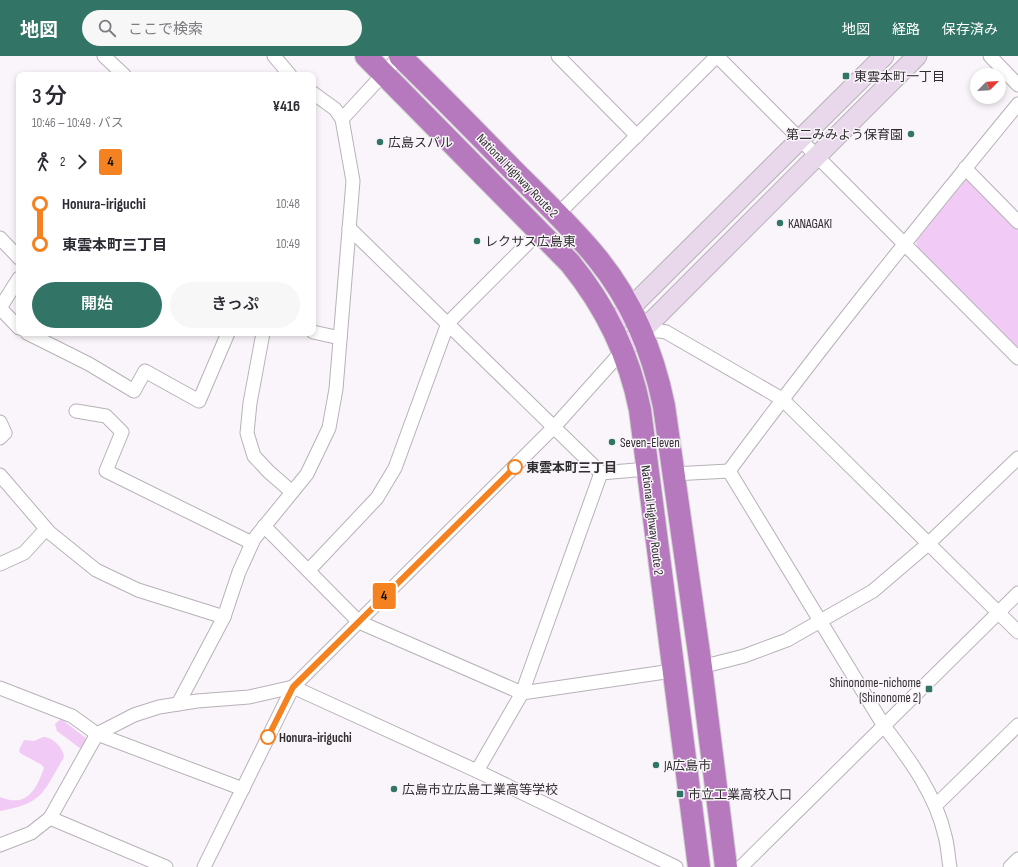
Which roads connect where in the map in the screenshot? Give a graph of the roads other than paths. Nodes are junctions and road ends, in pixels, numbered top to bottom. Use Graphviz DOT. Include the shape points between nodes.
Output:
graph roads {
  1 [pos="104,56"];
  2 [pos="274,56"];
  3 [pos="366,56"];
  4 [pos="400,56"];
  5 [pos="558,56"];
  6 [pos="884,56"];
  7 [pos="917,56"];
  8 [pos="990,56"];
  9 [pos="121,72"];
  10 [pos="287,72"];
  11 [pos="384,74"];
  12 [pos="1018,85"];
  13 [pos="316,95"];
  14 [pos="1018,104"];
  15 [pos="342,119"];
  16 [pos="637,136"];
  17 [pos="800,139"];
  18 [pos="817,156"];
  19 [pos="966,168"];
  20 [pos="557,215"];
  21 [pos="1018,222"];
  22 [pos="349,228"];
  23 [pos="540,231"];
  24 [pos="0,238"];
  25 [pos="903,243"];
  26 [pos="16,255"];
  27 [pos="16,283"];
  28 [pos="0,308"];
  29 [pos="630,309"];
  30 [pos="448,323"];
  31 [pos="16,325"];
  32 [pos="612,326"];
  33 [pos="641,330"];
  34 [pos="316,333"];
  35 [pos="227,336"];
  36 [pos="262,336"];
  37 [pos="48,338"];
  38 [pos="340,338"];
  39 [pos="623,350"];
  40 [pos="1018,358"];
  41 [pos="782,399"];
  42 [pos="76,411"];
  43 [pos="0,422"];
  44 [pos="555,426"];
  45 [pos="0,438"];
  46 [pos="1018,458"];
  47 [pos="647,470"];
  48 [pos="729,471"];
  49 [pos="601,473"];
  50 [pos="673,474"];
  51 [pos="0,475"];
  52 [pos="292,492"];
  53 [pos="264,526"];
  54 [pos="46,529"];
  55 [pos="252,543"];
  56 [pos="928,544"];
  57 [pos="0,564"];
  58 [pos="309,570"];
  59 [pos="1018,593"];
  60 [pos="998,613"];
  61 [pos="224,617"];
  62 [pos="358,622"];
  63 [pos="821,622"];
  64 [pos="1018,632"];
  65 [pos="701,667"];
  66 [pos="672,671"];
  67 [pos="293,687"];
  68 [pos="0,688"];
  69 [pos="522,693"];
  70 [pos="178,704"];
  71 [pos="1018,725"];
  72 [pos="884,726"];
  73 [pos="97,734"];
  74 [pos="477,772"];
  75 [pos="242,789"];
  76 [pos="936,805"];
  77 [pos="50,818"];
  78 [pos="0,845"];
  79 [pos="1018,859"];
  80 [pos="166,867"];
  81 [pos="204,867"];
  82 [pos="676,867"];
  83 [pos="699,867"];
  84 [pos="726,867"];
  85 [pos="741,867"];
  86 [pos="950,867"];
  87 [pos="1010,867"];
  1 -- 9 [label="street"];
  2 -- 10 [label="street"];
  3 -- 11 [label="highway, National Highway Route 2"];
  4 -- 11 [label="street"];
  4 -- 20 [label="highway, National Highway Route 2"];
  5 -- 16 [label="street"];
  6 -- 17 [label="street"];
  7 -- 18 [label="street"];
  8 -- 12 [label="street"];
  11 -- 15 [label="street"];
  11 -- 23 [label="highway, National Highway Route 2"];
  13 -- 15 [label="street" via="335,109"];
  14 -- 19 [label="street"];
  15 -- 22 [label="street" via="353,181"];
  16 -- 17 [label="street" via="717,56"];
  16 -- 20 [label="street"];
  17 -- 18 [label="street"];
  17 -- 29 [label="street"];
  18 -- 25 [label="street"];
  18 -- 33 [label="street"];
  19 -- 21 [label="street"];
  19 -- 25 [label="street"];
  20 -- 29 [label="highway, National Highway Route 2" via="598,260"];
  22 -- 30 [label="street"];
  22 -- 38 [label="street"];
  23 -- 30 [label="street"];
  23 -- 32 [label="highway, National Highway Route 2" via="579,274"];
  24 -- 26 [label="street"];
  25 -- 40 [label="street"];
  25 -- 41 [label="street"];
  27 -- 28 [label="street"];
  28 -- 31 [label="street"];
  29 -- 32 [label="street"];
  29 -- 33 [label="highway, National Highway Route 2"];
  30 -- 44 [label="street"];
  30 -- 58 [label="street" via="395,468 377,498"];
  32 -- 39 [label="highway, National Highway Route 2"];
  33 -- 39 [label="street"];
  33 -- 41 [label="street" via="666,332"];
  33 -- 50 [label="highway, National Highway Route 2" via="661,390"];
  34 -- 38 [label="street"];
  35 -- 37 [label="street" via="199,401 145,371 134,391"];
  36 -- 52 [label="street" via="247,433 254,456"];
  38 -- 52 [label="street" via="336,389 329,428 307,474"];
  39 -- 44 [label="street"];
  39 -- 47 [label="highway, National Highway Route 2" via="634,381 640,410"];
  41 -- 48 [label="street"];
  41 -- 56 [label="street"];
  42 -- 55 [label="street" via="106,416 122,432 106,471"];
  43 -- 45 [label="street" via="5,433"];
  44 -- 49 [label="street"];
  44 -- 62 [label="street"];
  46 -- 56 [label="street"];
  47 -- 49 [label="street"];
  47 -- 66 [label="highway, National Highway Route 2"];
  48 -- 50 [label="street"];
  48 -- 63 [label="street"];
  49 -- 69 [label="street"];
  50 -- 65 [label="highway, National Highway Route 2"];
  51 -- 54 [label="street"];
  52 -- 53 [label="street"];
  53 -- 55 [label="street"];
  53 -- 58 [label="street"];
  54 -- 57 [label="street" via="24,553"];
  54 -- 61 [label="street" via="96,570 138,590"];
  55 -- 61 [label="street"];
  56 -- 60 [label="street"];
  56 -- 63 [label="street" via="873,591"];
  58 -- 62 [label="street"];
  59 -- 60 [label="street"];
  60 -- 64 [label="street"];
  60 -- 72 [label="street"];
  61 -- 70 [label="street"];
  62 -- 67 [label="street"];
  62 -- 69 [label="street"];
  63 -- 65 [label="street" via="744,656"];
  63 -- 72 [label="street"];
  65 -- 84 [label="highway, National Highway Route 2"];
  66 -- 69 [label="street"];
  66 -- 83 [label="highway, National Highway Route 2"];
  67 -- 70 [label="street" via="249,697"];
  67 -- 74 [label="street"];
  67 -- 75 [label="street"];
  68 -- 73 [label="street" via="72,716"];
  69 -- 74 [label="street"];
  70 -- 73 [label="street" via="134,715"];
  71 -- 76 [label="street"];
  72 -- 76 [label="street" via="910,760"];
  72 -- 85 [label="street"];
  73 -- 75 [label="street"];
  73 -- 77 [label="street"];
  74 -- 82 [label="street"];
  75 -- 81 [label="street"];
  76 -- 86 [label="street"];
  77 -- 78 [label="street" via="31,833"];
  77 -- 80 [label="street"];
  79 -- 87 [label="street"];
}
